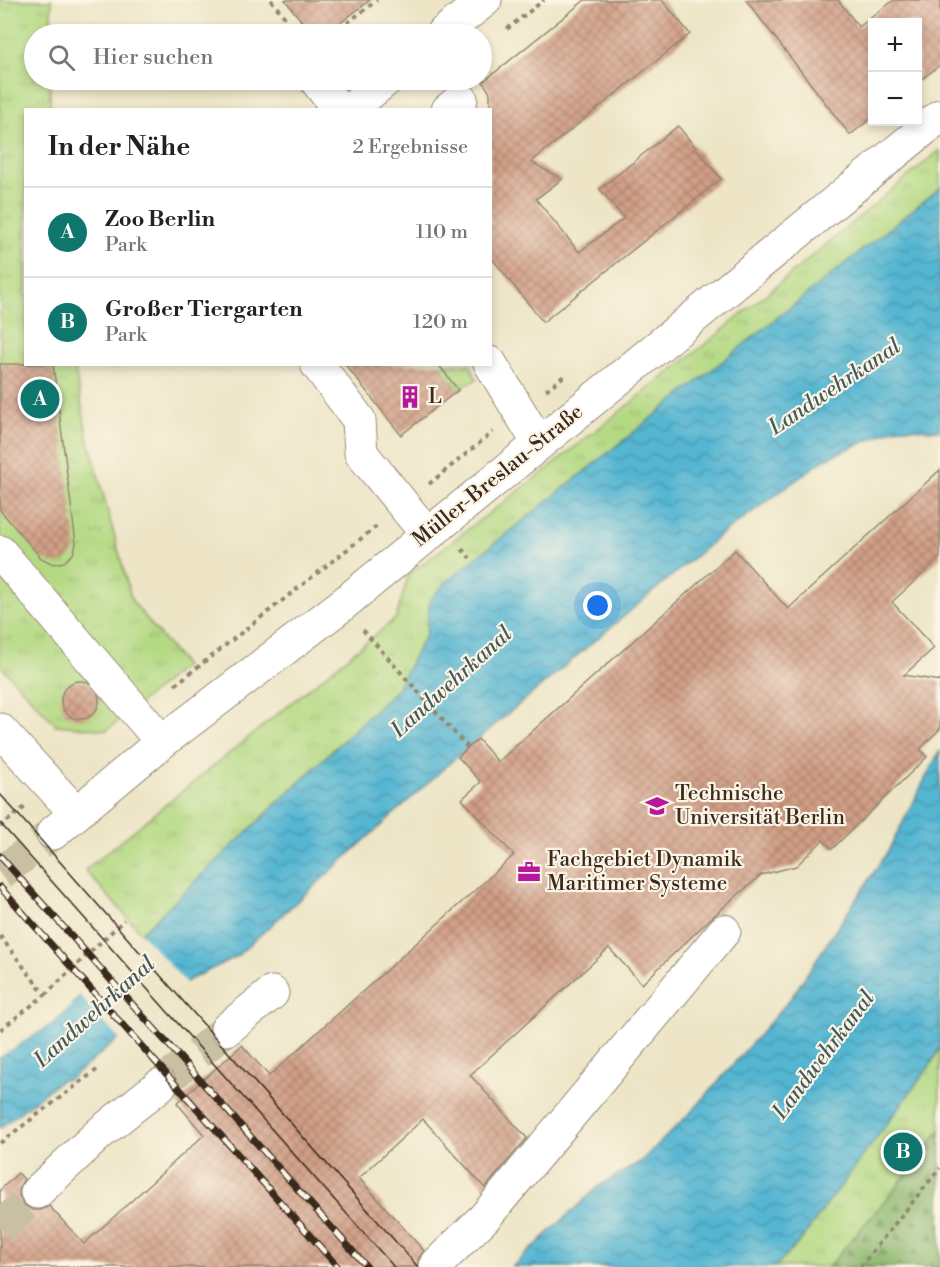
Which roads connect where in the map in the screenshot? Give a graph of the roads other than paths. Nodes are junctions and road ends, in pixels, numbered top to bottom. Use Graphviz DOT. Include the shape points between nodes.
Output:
graph roads {
  1 [pos="485,0"];
  2 [pos="455,24"];
  3 [pos="324,90"];
  4 [pos="374,90"];
  5 [pos="337,108"];
  6 [pos="351,108"];
  7 [pos="940,116"];
  8 [pos="318,366"];
  9 [pos="492,366"];
  10 [pos="538,442"];
  11 [pos="427,534"];
  12 [pos="0,552"];
  13 [pos="0,730"];
  14 [pos="162,742"];
  15 [pos="724,931"];
  16 [pos="272,993"];
  17 [pos="227,1029"];
  18 [pos="160,1085"];
  19 [pos="37,1192"];
  20 [pos="436,1264"];
  1 -- 2 [label="street"];
  3 -- 5 [label="street"];
  4 -- 6 [label="street"];
  7 -- 10 [label="street, Müller-Breslau-Straße"];
  8 -- 11 [label="street" via="359,420 361,453"];
  9 -- 10 [label="street"];
  10 -- 11 [label="street, Müller-Breslau-Straße"];
  11 -- 14 [label="street, Müller-Breslau-Straße" via="342,605"];
  12 -- 14 [label="street"];
  13 -- 14 [label="street, Müller-Breslau-Straße" via="64,823"];
  15 -- 20 [label="street" via="485,1217"];
  16 -- 17 [label="street"];
  18 -- 19 [label="street" via="100,1133"];
}
